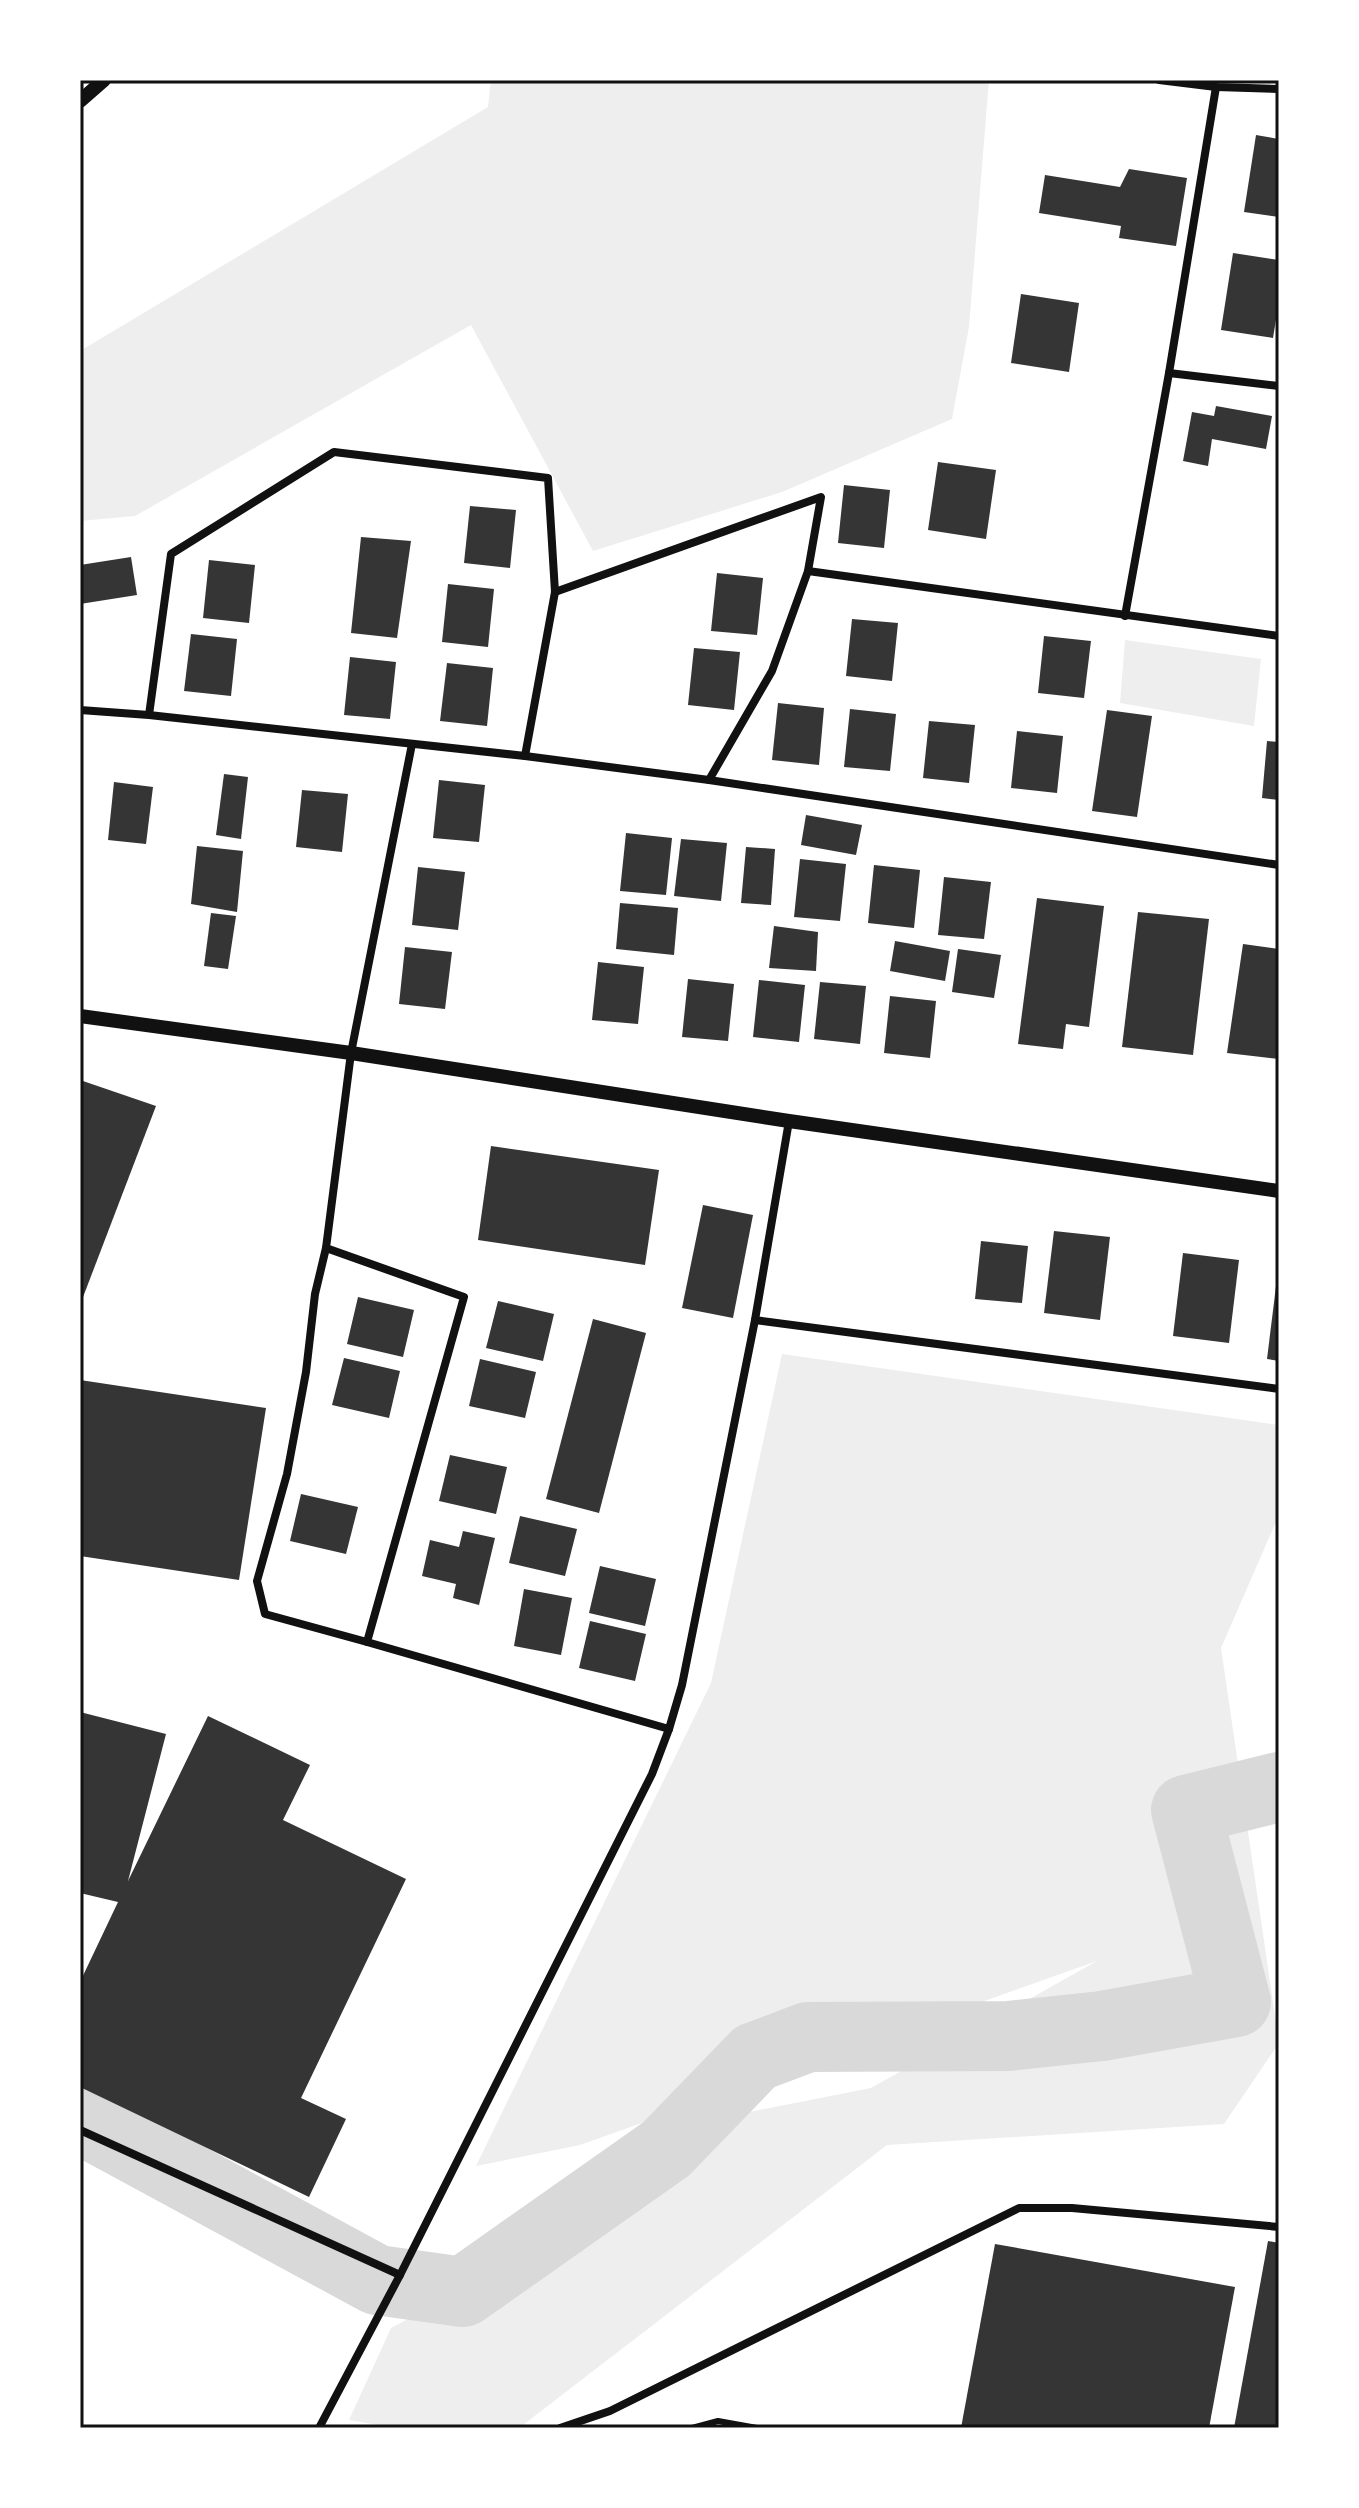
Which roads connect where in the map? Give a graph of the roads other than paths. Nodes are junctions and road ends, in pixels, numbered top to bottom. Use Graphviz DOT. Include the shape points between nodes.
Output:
graph roads {
  1 [pos="104,80"];
  2 [pos="1159,80"];
  3 [pos="1216,87"];
  4 [pos="1279,89"];
  5 [pos="80,101"];
  6 [pos="1169,373"];
  7 [pos="1279,386"];
  8 [pos="808,571"];
  9 [pos="555,592"];
  10 [pos="1125,616"];
  11 [pos="1279,636"];
  12 [pos="80,710"];
  13 [pos="149,715"];
  14 [pos="412,744"];
  15 [pos="525,756"];
  16 [pos="709,780"];
  17 [pos="1279,865"];
  18 [pos="80,1016"];
  19 [pos="351,1053"];
  20 [pos="789,1121"];
  21 [pos="1279,1191"];
  22 [pos="326,1248"];
  23 [pos="755,1320"];
  24 [pos="1279,1389"];
  25 [pos="367,1642"];
  26 [pos="669,1729"];
  27 [pos="80,2130"];
  28 [pos="1279,2227"];
  29 [pos="400,2275"];
  30 [pos="319,2428"];
  31 [pos="560,2428"];
  32 [pos="692,2428"];
  33 [pos="757,2428"];
  1 -- 5 [label="street"];
  2 -- 3 [label="street"];
  3 -- 4 [label="street"];
  3 -- 6 [label="street"];
  6 -- 7 [label="street"];
  6 -- 10 [label="street"];
  8 -- 9 [label="street" via="821,497"];
  8 -- 10 [label="street"];
  8 -- 16 [label="street" via="772,671"];
  9 -- 13 [label="street" via="548,478 334,452 171,554"];
  9 -- 15 [label="street"];
  10 -- 11 [label="street"];
  12 -- 13 [label="street"];
  13 -- 14 [label="street"];
  14 -- 15 [label="street"];
  14 -- 19 [label="street"];
  15 -- 16 [label="street"];
  16 -- 17 [label="street"];
  18 -- 19 [label="street"];
  19 -- 20 [label="street"];
  19 -- 22 [label="street"];
  20 -- 21 [label="street"];
  20 -- 23 [label="street"];
  22 -- 25 [label="street" via="287,1474 257,1581 265,1614"];
  22 -- 25 [label="street" via="464,1297"];
  23 -- 24 [label="street"];
  23 -- 26 [label="street"];
  25 -- 26 [label="street"];
  26 -- 29 [label="street" via="652,1774"];
  27 -- 29 [label="street"];
  28 -- 31 [label="street" via="1019,2208 610,2411"];
  29 -- 30 [label="street"];
  32 -- 33 [label="lane" via="718,2421"];
}
